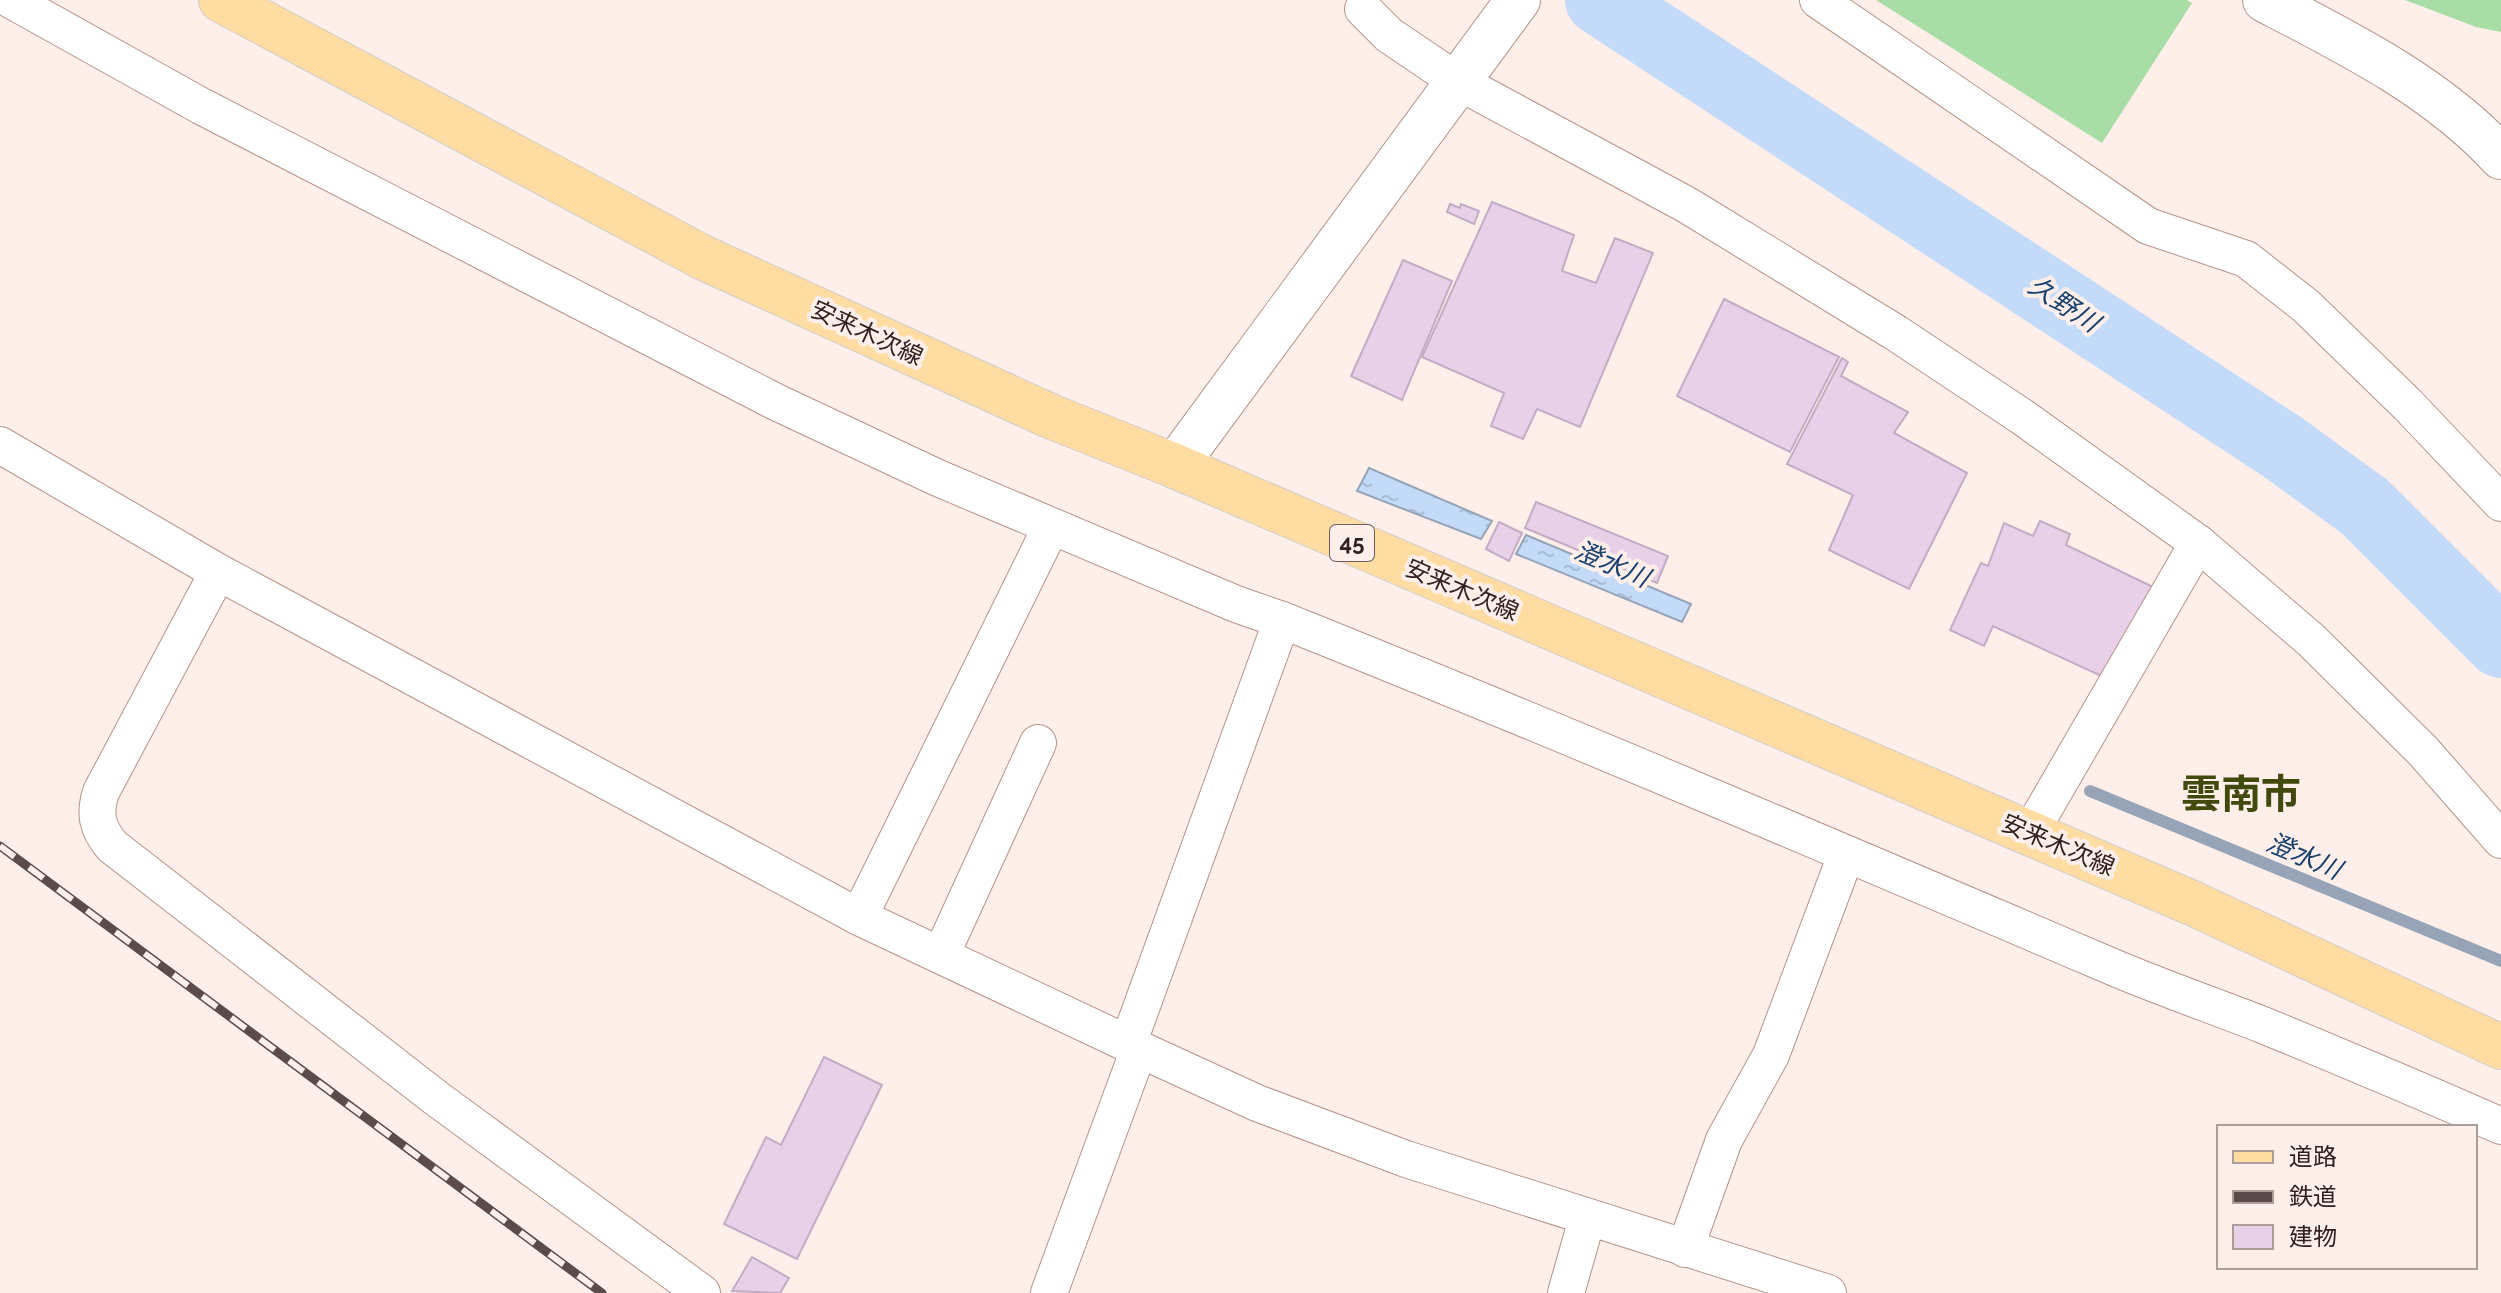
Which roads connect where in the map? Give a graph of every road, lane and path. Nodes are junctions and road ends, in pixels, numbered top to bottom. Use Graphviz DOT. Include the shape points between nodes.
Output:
graph roads {
  1 [pos="11,0"];
  2 [pos="221,0"];
  3 [pos="1518,0"];
  4 [pos="1818,0"];
  5 [pos="2265,0"];
  6 [pos="1363,9"];
  7 [pos="1464,71"];
  8 [pos="2501,157"];
  9 [pos="0,445"];
  10 [pos="1175,466"];
  11 [pos="2501,503"];
  12 [pos="1051,527"];
  13 [pos="2198,543"];
  14 [pos="218,572"];
  15 [pos="1282,620"];
  16 [pos="1038,743"];
  17 [pos="2030,833"];
  18 [pos="2501,840"];
  19 [pos="1846,855"];
  20 [pos="859,917"];
  21 [pos="941,955"];
  22 [pos="1133,1046"];
  23 [pos="2501,1047"];
  24 [pos="2501,1126"];
  25 [pos="1587,1219"];
  26 [pos="1685,1249"];
  27 [pos="702,1293"];
  28 [pos="1049,1293"];
  29 [pos="1566,1293"];
  30 [pos="1828,1293"];
  1 -- 12 [label="street" via="214,113 776,402"];
  2 -- 10 [label="main road, 安来木次線 / 45" via="704,258 1050,416"];
  3 -- 7 [label="street"];
  4 -- 11 [label="street" via="2148,226 2246,259 2306,306"];
  5 -- 8 [label="street" via="2410,80 2473,126"];
  6 -- 7 [label="street" via="1389,35"];
  7 -- 10 [label="street"];
  7 -- 13 [label="street" via="1896,333"];
  9 -- 14 [label="street"];
  10 -- 17 [label="main road, 安来木次線 / 45"];
  12 -- 15 [label="street"];
  12 -- 20 [label="street"];
  13 -- 17 [label="street"];
  13 -- 18 [label="street" via="2311,640 2423,751"];
  14 -- 20 [label="street"];
  14 -- 27 [label="street" via="101,792 96,818 101,833 436,1098"];
  15 -- 19 [label="street"];
  15 -- 22 [label="street"];
  16 -- 21 [label="street"];
  17 -- 23 [label="main road, 安来木次線 / 45"];
  19 -- 24 [label="street"];
  19 -- 26 [label="street" via="1771,1055 1724,1140"];
  20 -- 21 [label="street"];
  21 -- 22 [label="street"];
  22 -- 25 [label="street" via="1257,1103"];
  22 -- 28 [label="street"];
  25 -- 26 [label="street"];
  25 -- 29 [label="street"];
  26 -- 30 [label="street"];
}
